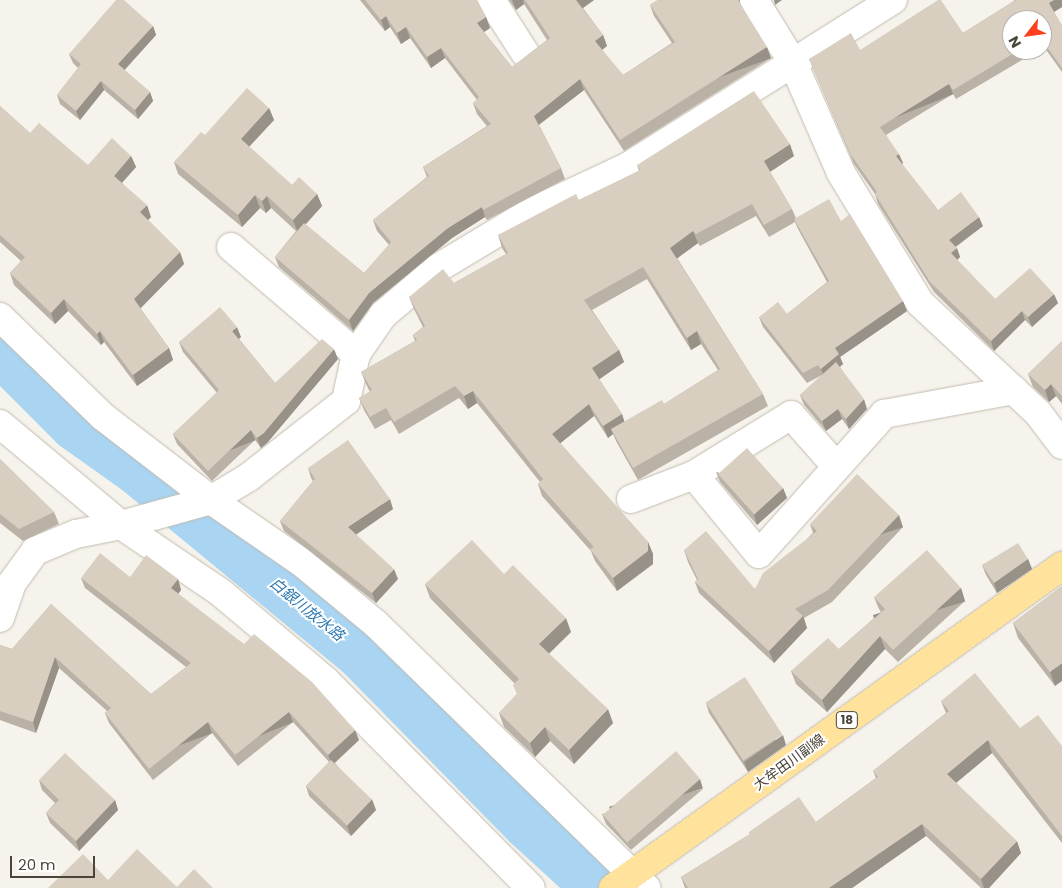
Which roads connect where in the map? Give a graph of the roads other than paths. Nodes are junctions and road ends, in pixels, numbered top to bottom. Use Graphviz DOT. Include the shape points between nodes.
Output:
graph roads {
  1 [pos="490,0"];
  2 [pos="754,0"];
  3 [pos="893,0"];
  4 [pos="525,53"];
  5 [pos="793,63"];
  6 [pos="231,247"];
  7 [pos="0,317"];
  8 [pos="356,354"];
  9 [pos="1014,390"];
  10 [pos="0,424"];
  11 [pos="1062,445"];
  12 [pos="837,467"];
  13 [pos="694,475"];
  14 [pos="631,499"];
  15 [pos="211,500"];
  16 [pos="121,526"];
  17 [pos="1062,566"];
  18 [pos="0,618"];
  19 [pos="630,882"];
  20 [pos="531,888"];
  1 -- 4 [label="street"];
  2 -- 5 [label="street"];
  3 -- 5 [label="street"];
  5 -- 8 [label="street" via="629,166 533,211 438,268 383,315"];
  5 -- 9 [label="street" via="841,173 920,303"];
  6 -- 8 [label="street"];
  7 -- 15 [label="street" via="102,416"];
  8 -- 15 [label="street" via="346,401 250,477"];
  9 -- 11 [label="street" via="1038,413"];
  9 -- 12 [label="street" via="884,414"];
  10 -- 16 [label="street"];
  12 -- 13 [label="street" via="791,415"];
  12 -- 13 [label="street" via="759,554"];
  13 -- 14 [label="street"];
  15 -- 16 [label="street"];
  15 -- 19 [label="street" via="301,562 376,624"];
  16 -- 18 [label="street" via="76,534 35,551 12,582"];
  16 -- 20 [label="street" via="220,592 326,681"];
  17 -- 19 [label="main road, 大牟田川副線 / 18"];
}
